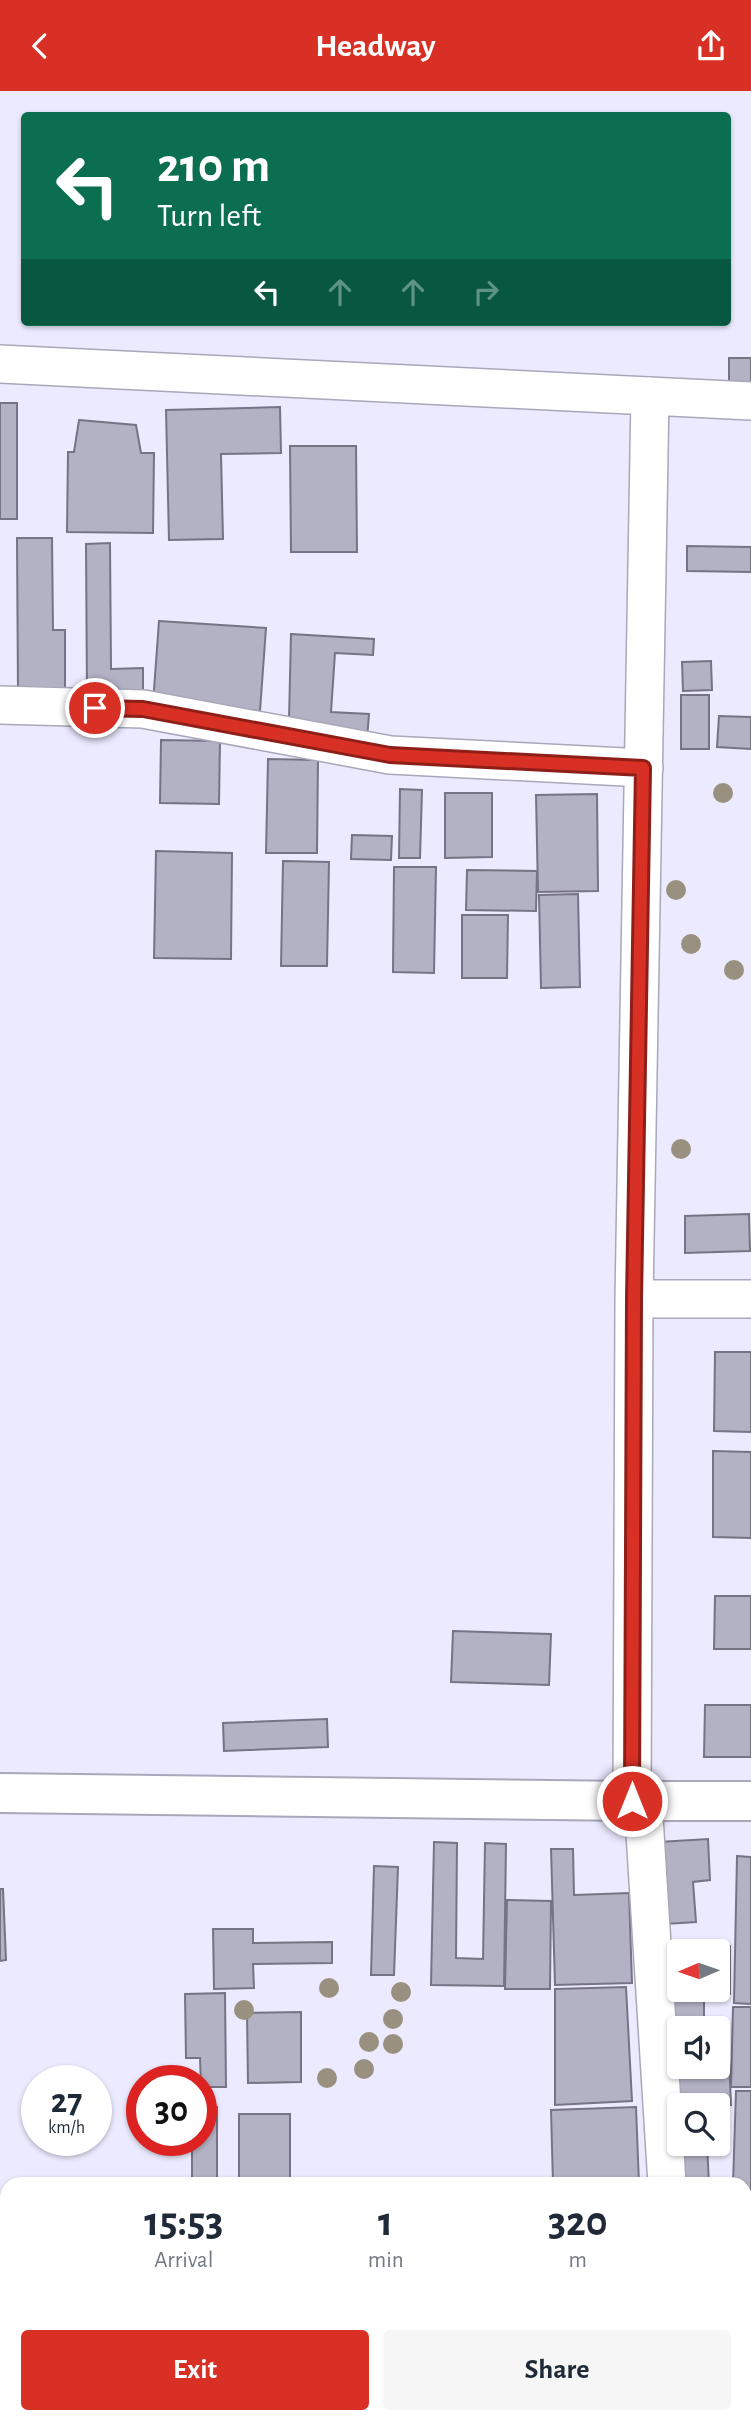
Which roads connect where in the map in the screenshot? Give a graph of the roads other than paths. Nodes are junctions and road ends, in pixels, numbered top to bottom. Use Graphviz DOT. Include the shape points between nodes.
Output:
graph roads {
  1 [pos="0,364"];
  2 [pos="650,396"];
  3 [pos="751,401"];
  4 [pos="0,705"];
  5 [pos="643,768"];
  6 [pos="634,1299"];
  7 [pos="751,1299"];
  8 [pos="0,1793"];
  9 [pos="637,1801"];
  10 [pos="751,1801"];
  11 [pos="666,2177"];
  1 -- 2 [label="street"];
  2 -- 3 [label="street"];
  2 -- 5 [label="street"];
  4 -- 5 [label="street" via="143,709 390,755"];
  5 -- 6 [label="street"];
  6 -- 7 [label="street"];
  6 -- 9 [label="street"];
  8 -- 9 [label="street"];
  9 -- 10 [label="street"];
  9 -- 11 [label="street"];
}
